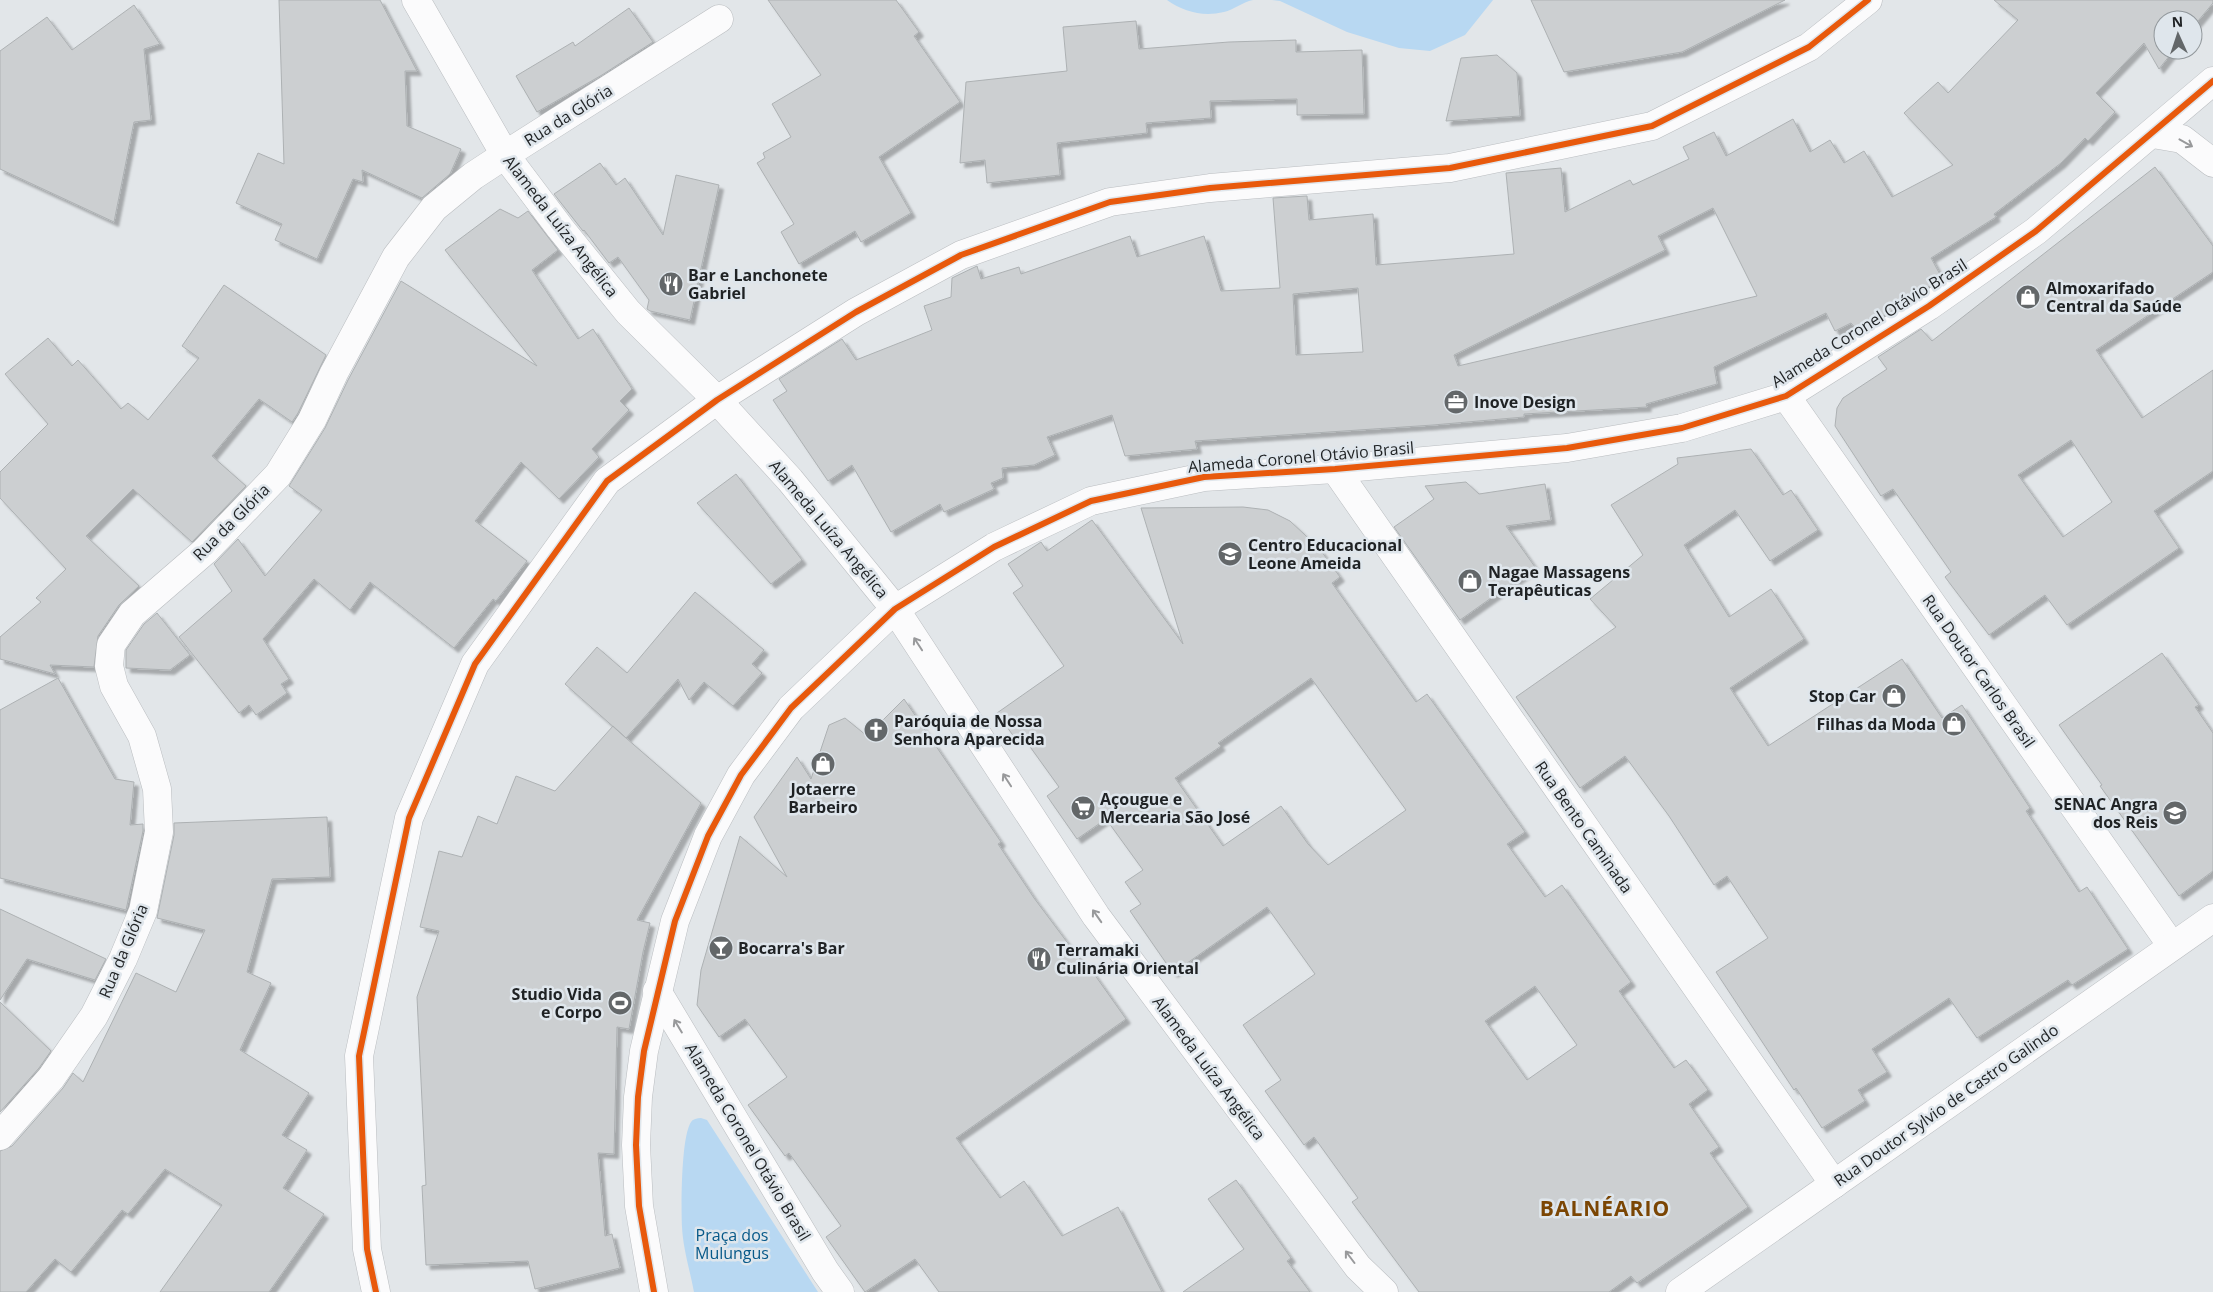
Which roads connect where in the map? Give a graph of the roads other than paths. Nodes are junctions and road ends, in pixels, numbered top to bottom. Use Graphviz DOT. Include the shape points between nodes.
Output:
graph roads {
  1 [pos="416,0"];
  2 [pos="1868,0"];
  3 [pos="719,20"];
  4 [pos="2213,81"];
  5 [pos="2153,134"];
  6 [pos="505,155"];
  7 [pos="2213,163"];
  8 [pos="1786,396"];
  9 [pos="717,400"];
  10 [pos="1335,469"];
  11 [pos="895,609"];
  12 [pos="2213,918"];
  13 [pos="2172,946"];
  14 [pos="657,991"];
  15 [pos="0,1136"];
  16 [pos="1834,1184"];
  17 [pos="376,1292"];
  18 [pos="654,1292"];
  19 [pos="840,1292"];
  20 [pos="1384,1292"];
  21 [pos="1680,1292"];
  1 -- 6 [label="street, Alameda Luíza Angélica"];
  2 -- 9 [label="street" via="1809,47 1652,126 1450,168 1210,188 1110,202 961,255 856,312"];
  3 -- 6 [label="street, Rua da Glória"];
  4 -- 5 [label="street, Alameda Coronel Otávio Brasil"];
  5 -- 7 [label="street, one-way" via="2182,139"];
  5 -- 8 [label="street, Alameda Coronel Otávio Brasil" via="2036,231 1929,306"];
  6 -- 9 [label="street, Alameda Luíza Angélica" via="628,312"];
  6 -- 15 [label="street, Rua da Glória" via="434,208 396,257 312,420 278,475 205,551 132,614 111,645 109,666 114,686 142,736 157,788 159,832 143,911 94,1016 52,1078"];
  8 -- 10 [label="street, Alameda Coronel Otávio Brasil" via="1682,428 1567,448"];
  8 -- 13 [label="street, Rua Doutor Carlos Brasil"];
  9 -- 11 [label="street, Alameda Luíza Angélica" via="790,480"];
  9 -- 17 [label="street" via="607,482 475,664 409,818 359,1056 366,1249"];
  10 -- 11 [label="street, Alameda Coronel Otávio Brasil" via="1204,477 1091,501 994,548"];
  10 -- 16 [label="street, Rua Bento Caminada"];
  11 -- 14 [label="street, Alameda Coronel Otávio Brasil" via="790,708 741,775 708,836 688,887 675,921"];
  20 -- 11 [label="street, Alameda Luíza Angélica, one-way" via="1358,1267 1096,916"];
  12 -- 13 [label="street, Rua Doutor Sylvio de Castro Galindo"];
  13 -- 16 [label="street, Rua Doutor Sylvio de Castro Galindo"];
  14 -- 18 [label="street, Alameda Coronel Otávio Brasil" via="640,1082 636,1145 639,1206"];
  19 -- 14 [label="street, Alameda Coronel Otávio Brasil, one-way"];
  16 -- 21 [label="street, Rua Doutor Sylvio de Castro Galindo"];
}
